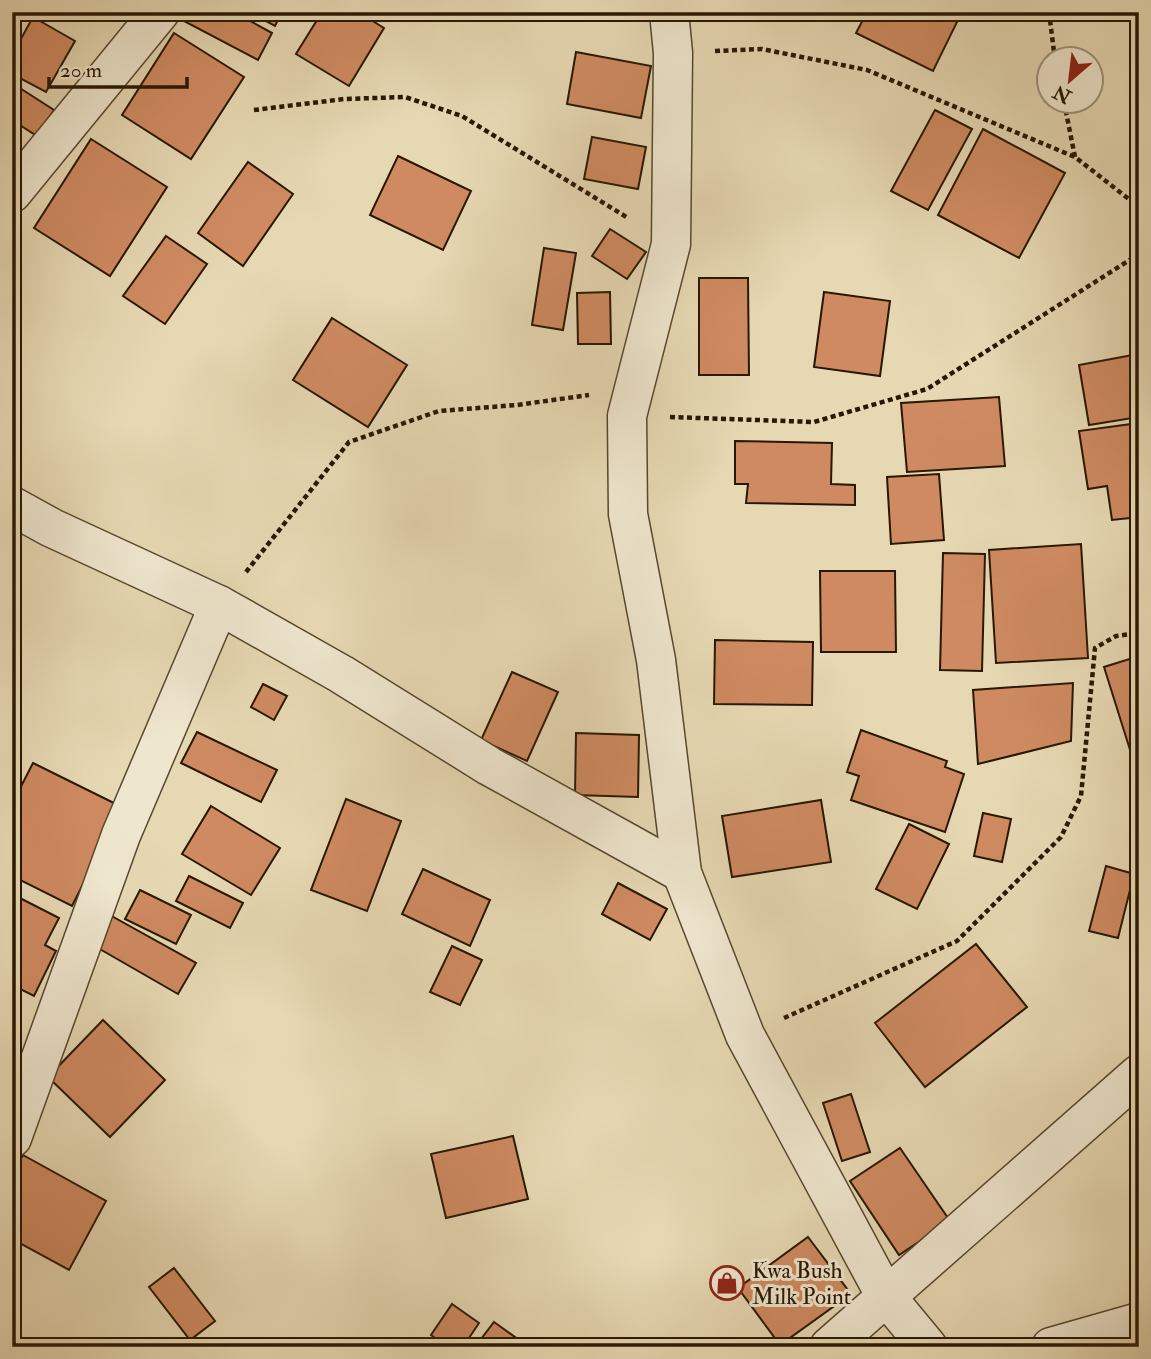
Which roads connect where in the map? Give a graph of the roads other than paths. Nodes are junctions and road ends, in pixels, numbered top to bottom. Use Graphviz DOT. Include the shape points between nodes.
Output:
graph roads {
  1 [pos="159,12"];
  2 [pos="669,12"];
  3 [pos="12,193"];
  4 [pos="12,506"];
  5 [pos="219,606"];
  6 [pos="682,873"];
  7 [pos="1139,1074"];
  8 [pos="12,1138"];
  9 [pos="886,1295"];
  10 [pos="1139,1322"];
  11 [pos="829,1347"];
  12 [pos="928,1347"];
  13 [pos="1051,1347"];
  1 -- 3 [label="street"];
  2 -- 6 [label="street" via="673,53 671,244 631,402 628,514 656,660"];
  4 -- 5 [label="street"];
  5 -- 6 [label="street" via="341,674 489,766"];
  5 -- 8 [label="street" via="121,835"];
  6 -- 9 [label="street" via="745,1035"];
  7 -- 9 [label="street"];
  9 -- 11 [label="street"];
  9 -- 12 [label="street"];
  10 -- 13 [label="street"];
}
